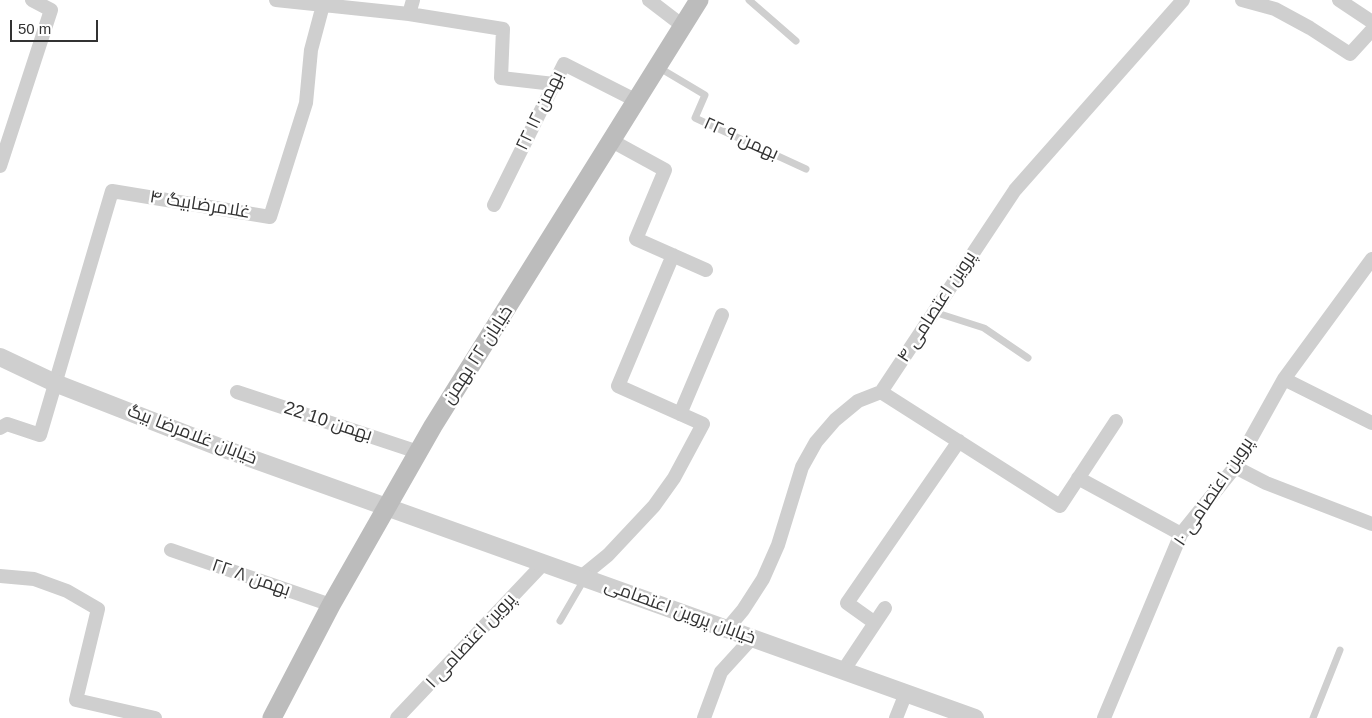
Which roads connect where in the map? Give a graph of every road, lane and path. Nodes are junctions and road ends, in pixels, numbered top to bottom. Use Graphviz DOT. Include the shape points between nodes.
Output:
graph roads {
  1 [pos="32,0"];
  2 [pos="276,0"];
  3 [pos="413,0"];
  4 [pos="649,0"];
  5 [pos="699,0"];
  6 [pos="749,0"];
  7 [pos="1183,0"];
  8 [pos="1242,0"];
  9 [pos="1339,0"];
  10 [pos="322,5"];
  11 [pos="409,14"];
  12 [pos="1372,22"];
  13 [pos="683,26"];
  14 [pos="1372,30"];
  15 [pos="796,41"];
  16 [pos="658,67"];
  17 [pos="554,84"];
  18 [pos="637,100"];
  19 [pos="612,140"];
  20 [pos="0,166"];
  21 [pos="806,169"];
  22 [pos="494,205"];
  23 [pos="673,256"];
  24 [pos="1372,259"];
  25 [pos="706,270"];
  26 [pos="934,312"];
  27 [pos="722,315"];
  28 [pos="0,357"];
  29 [pos="1028,358"];
  30 [pos="1284,379"];
  31 [pos="55,382"];
  32 [pos="237,392"];
  33 [pos="881,392"];
  34 [pos="680,414"];
  35 [pos="1116,421"];
  36 [pos="1372,423"];
  37 [pos="0,428"];
  38 [pos="959,442"];
  39 [pos="418,452"];
  40 [pos="1235,467"];
  41 [pos="1078,478"];
  42 [pos="386,507"];
  43 [pos="1372,524"];
  44 [pos="1181,534"];
  45 [pos="171,550"];
  46 [pos="544,563"];
  47 [pos="0,576"];
  48 [pos="583,577"];
  49 [pos="331,605"];
  50 [pos="885,608"];
  51 [pos="560,621"];
  52 [pos="875,623"];
  53 [pos="727,629"];
  54 [pos="752,638"];
  55 [pos="1340,650"];
  56 [pos="843,671"];
  57 [pos="906,693"];
  58 [pos="155,718"];
  59 [pos="272,718"];
  60 [pos="397,718"];
  61 [pos="704,718"];
  62 [pos="896,718"];
  63 [pos="975,718"];
  64 [pos="1104,718"];
  65 [pos="1313,718"];
  1 -- 20 [label="street" via="50,10"];
  2 -- 10 [label="street"];
  3 -- 11 [label="street"];
  4 -- 13 [label="street"];
  5 -- 13 [label="main road, خیابان ۲۲ بهمن"];
  6 -- 15 [label="lane"];
  7 -- 26 [label="street, پروین اعتصامی ۴" via="1015,190"];
  8 -- 14 [label="street" via="1275,9 1350,54"];
  9 -- 12 [label="street"];
  10 -- 11 [label="street"];
  10 -- 31 [label="street, غلامرضابیگ ۴" via="311,50 306,103 270,217 112,191"];
  11 -- 17 [label="street" via="503,30 502,78"];
  13 -- 16 [label="main road, خیابان ۲۲ بهمن"];
  16 -- 18 [label="main road, خیابان ۲۲ بهمن"];
  16 -- 21 [label="lane, ۲۲ بهمن ۹" via="705,95 695,118"];
  17 -- 18 [label="street, ۲۲ بهمن ۱۲" via="564,64"];
  17 -- 22 [label="street, ۲۲ بهمن ۱۲"];
  18 -- 19 [label="main road, خیابان ۲۲ بهمن"];
  19 -- 23 [label="street" via="665,170 636,239"];
  19 -- 39 [label="main road, خیابان ۲۲ بهمن"];
  23 -- 25 [label="street"];
  23 -- 34 [label="street" via="618,386"];
  24 -- 30 [label="street, پروین اعتصامی ۱۰"];
  26 -- 29 [label="lane" via="984,328"];
  26 -- 33 [label="street, پروین اعتصامی ۴"];
  27 -- 34 [label="street"];
  28 -- 31 [label="street, خیابان غلامرضا بیگ"];
  30 -- 36 [label="street"];
  30 -- 40 [label="street, پروین اعتصامی ۱۰"];
  31 -- 37 [label="street" via="40,435 7,424"];
  31 -- 42 [label="street, خیابان غلامرضا بیگ" via="219,447"];
  32 -- 39 [label="street, 22 بهمن 10"];
  33 -- 38 [label="street"];
  33 -- 53 [label="street" via="858,401 816,442 802,468 778,545 763,579"];
  34 -- 48 [label="street" via="703,424 674,478 632,532"];
  35 -- 41 [label="street"];
  38 -- 41 [label="street" via="1060,506"];
  38 -- 52 [label="street" via="847,603"];
  39 -- 42 [label="main road, خیابان ۲۲ بهمن"];
  40 -- 43 [label="street" via="1266,483"];
  40 -- 44 [label="street, پروین اعتصامی ۱۰"];
  41 -- 44 [label="street"];
  42 -- 46 [label="street, خیابان پروین اعتصامی"];
  42 -- 49 [label="main road, خیابان ۲۲ بهمن"];
  44 -- 64 [label="street, پروین اعتصامی ۱۰"];
  45 -- 49 [label="street, ۲۲ بهمن ۸"];
  46 -- 48 [label="street, خیابان پروین اعتصامی"];
  46 -- 60 [label="street, پروین اعتصامی ۱"];
  47 -- 58 [label="street" via="34,579 98,609 76,700"];
  48 -- 51 [label="lane"];
  48 -- 53 [label="street, خیابان پروین اعتصامی"];
  49 -- 59 [label="main road, خیابان ۲۲ بهمن"];
  50 -- 52 [label="street"];
  52 -- 56 [label="street"];
  53 -- 54 [label="street, خیابان پروین اعتصامی"];
  54 -- 56 [label="street, خیابان پروین اعتصامی"];
  54 -- 61 [label="street" via="721,672"];
  55 -- 65 [label="lane"];
  56 -- 57 [label="street, خیابان پروین اعتصامی"];
  57 -- 62 [label="street"];
  57 -- 63 [label="street, خیابان پروین اعتصامی"];
}
